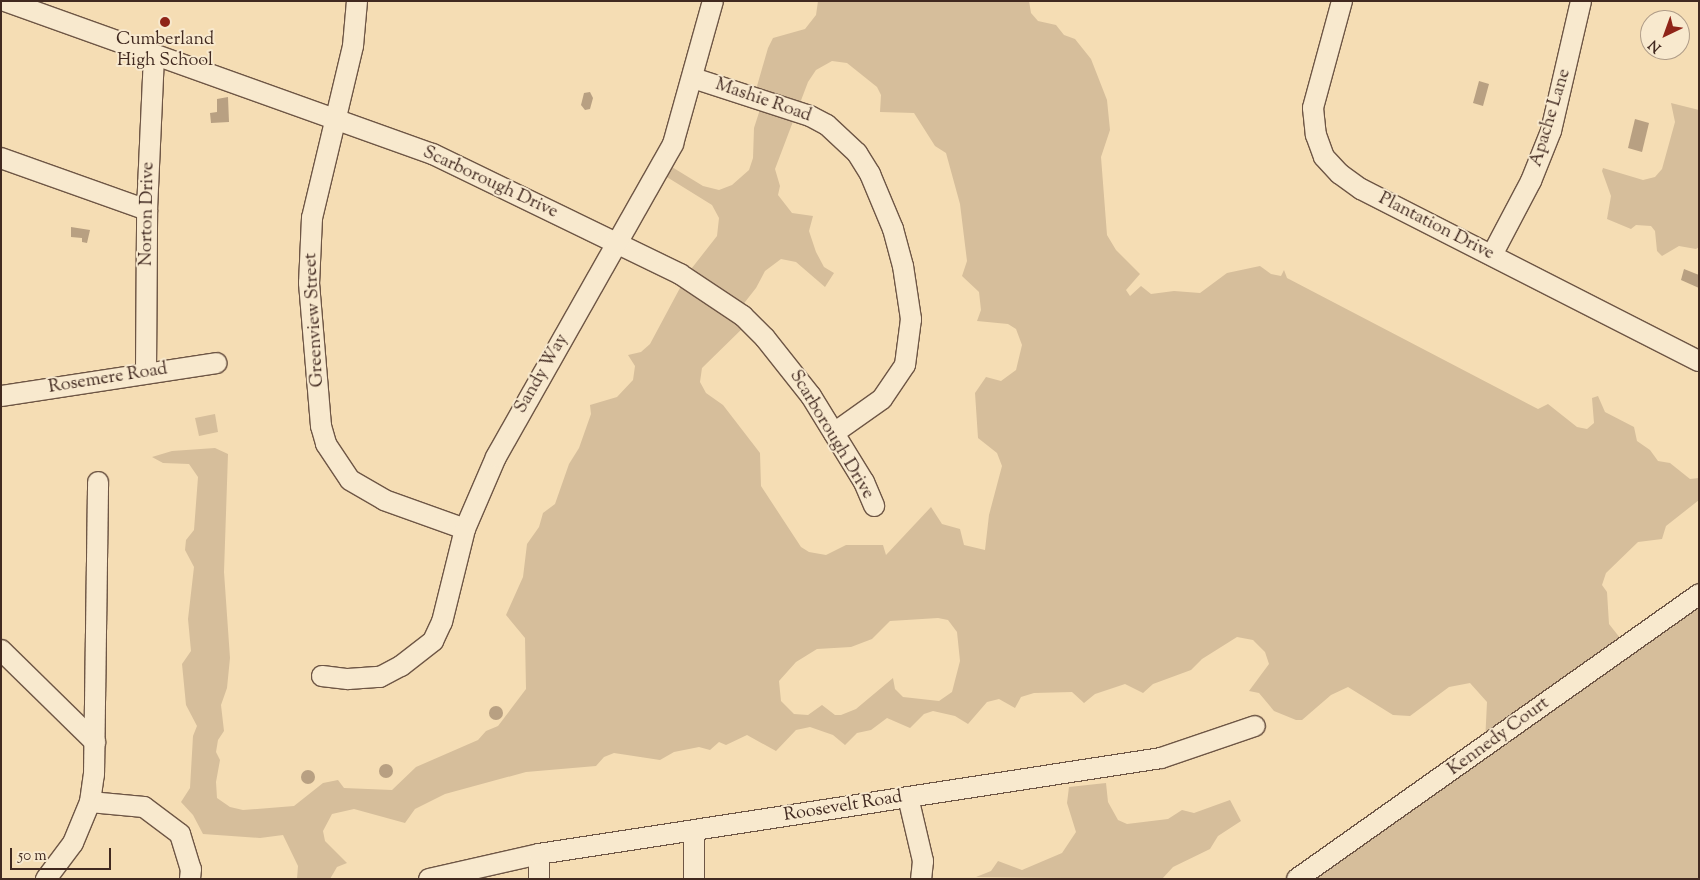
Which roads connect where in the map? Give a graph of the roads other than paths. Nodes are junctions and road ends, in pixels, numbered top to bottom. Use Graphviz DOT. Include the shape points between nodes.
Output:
graph roads {
  1 [pos="5,1"];
  2 [pos="356,1"];
  3 [pos="713,1"];
  4 [pos="1342,1"];
  5 [pos="1581,1"];
  6 [pos="154,56"];
  7 [pos="693,78"];
  8 [pos="334,119"];
  9 [pos="1,158"];
  10 [pos="147,210"];
  11 [pos="618,244"];
  12 [pos="1492,256"];
  13 [pos="1699,361"];
  14 [pos="216,363"];
  15 [pos="146,372"];
  16 [pos="1,396"];
  17 [pos="834,433"];
  18 [pos="98,482"];
  19 [pos="874,506"];
  20 [pos="465,529"];
  21 [pos="1699,594"];
  22 [pos="1,650"];
  23 [pos="322,676"];
  24 [pos="1255,726"];
  25 [pos="95,742"];
  26 [pos="908,797"];
  27 [pos="90,802"];
  28 [pos="694,831"];
  29 [pos="539,854"];
  30 [pos="46,879"];
  31 [pos="190,879"];
  32 [pos="429,879"];
  33 [pos="540,879"];
  34 [pos="694,879"];
  35 [pos="921,879"];
  36 [pos="1297,879"];
  1 -- 6 [label="street, Scarborough Drive"];
  2 -- 8 [label="street, Greenview Street" via="353,46"];
  3 -- 7 [label="street, Sandy Way"];
  4 -- 12 [label="street, Plantation Drive" via="1314,108 1316,135 1324,157 1361,189"];
  5 -- 12 [label="street, Apache Lane" via="1550,131 1531,180"];
  6 -- 8 [label="street, Scarborough Drive"];
  6 -- 10 [label="street, Norton Drive"];
  7 -- 11 [label="street, Sandy Way" via="673,144"];
  7 -- 17 [label="street, Mashie Road" via="810,116 842,136 870,174 893,229 903,266 911,319 905,365 882,399"];
  8 -- 11 [label="street, Scarborough Drive" via="434,154"];
  8 -- 20 [label="street, Greenview Street" via="315,194 309,282 321,426 326,444 350,480 366,490"];
  9 -- 10 [label="street"];
  10 -- 15 [label="street, Norton Drive"];
  11 -- 17 [label="street, Scarborough Drive" via="680,274 743,316 792,370"];
  11 -- 20 [label="street, Sandy Way" via="514,422"];
  12 -- 13 [label="street, Plantation Drive"];
  14 -- 15 [label="street, Rosemere Road"];
  15 -- 16 [label="street, Rosemere Road"];
  17 -- 19 [label="street, Scarborough Drive" via="864,482"];
  18 -- 25 [label="street"];
  20 -- 23 [label="street, Sandy Way" via="442,622 433,641 380,677 348,679"];
  21 -- 36 [label="street, Kennedy Court"];
  22 -- 25 [label="street"];
  24 -- 26 [label="street, Roosevelt Road" via="1161,758"];
  25 -- 27 [label="street"];
  26 -- 28 [label="street, Roosevelt Road"];
  26 -- 35 [label="street" via="924,861"];
  27 -- 30 [label="street" via="73,843"];
  27 -- 31 [label="street" via="144,808 180,834 191,869"];
  28 -- 29 [label="street, Roosevelt Road"];
  28 -- 34 [label="street"];
  29 -- 32 [label="street, Roosevelt Road"];
  29 -- 33 [label="street"];
}
